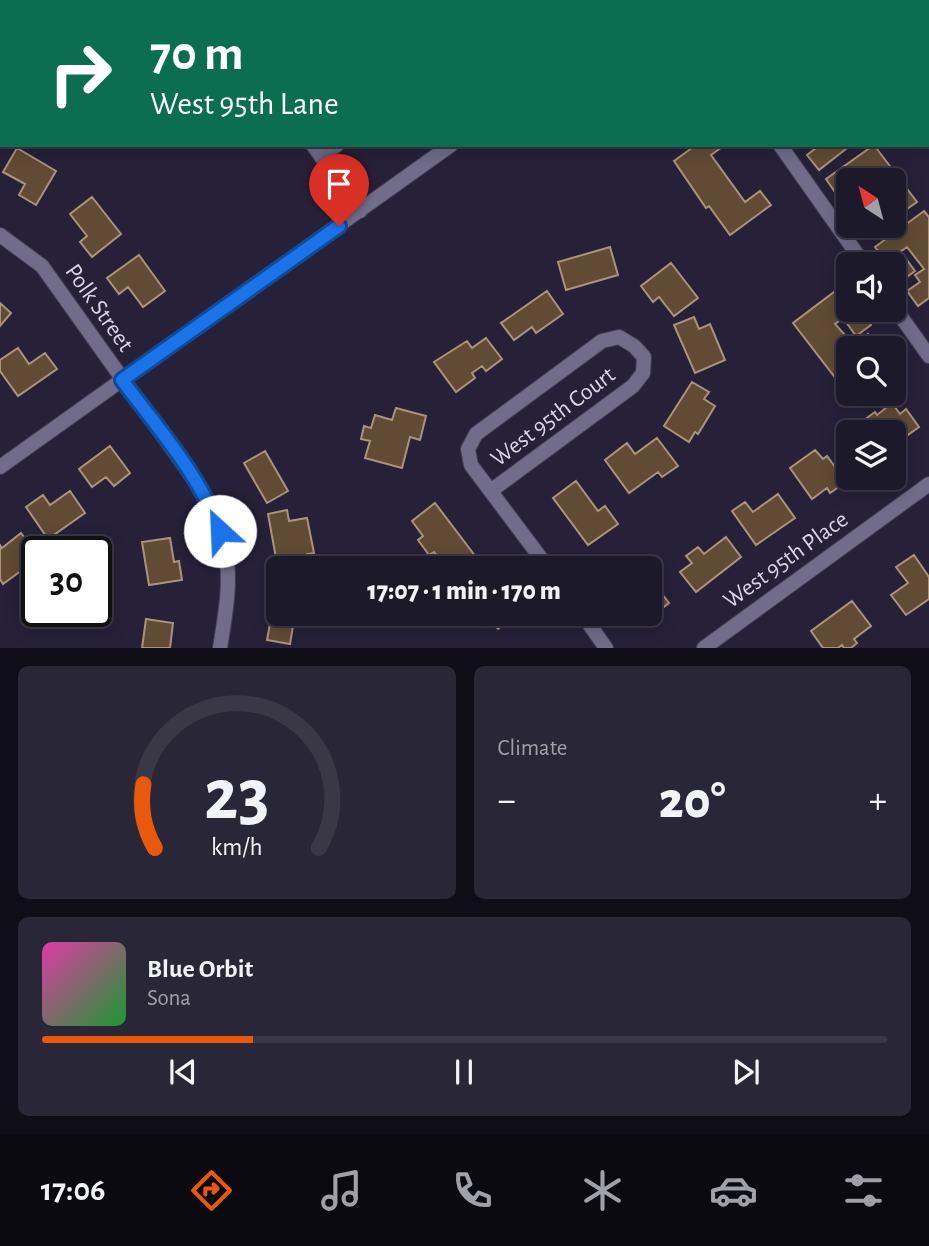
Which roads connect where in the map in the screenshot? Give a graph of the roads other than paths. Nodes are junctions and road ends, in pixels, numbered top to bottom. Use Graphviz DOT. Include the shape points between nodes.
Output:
graph roads {
  1 [pos="448,147"];
  2 [pos="781,147"];
  3 [pos="317,151"];
  4 [pos="360,211"];
  5 [pos="0,236"];
  6 [pos="856,252"];
  7 [pos="905,322"];
  8 [pos="929,356"];
  9 [pos="122,380"];
  10 [pos="0,467"];
  11 [pos="929,484"];
  12 [pos="492,490"];
  13 [pos="540,556"];
  14 [pos="590,626"];
  15 [pos="220,648"];
  16 [pos="606,648"];
  17 [pos="704,648"];
  1 -- 4 [label="street"];
  2 -- 6 [label="street"];
  3 -- 4 [label="street"];
  4 -- 9 [label="street"];
  5 -- 9 [label="street, Polk Street" via="42,266"];
  7 -- 8 [label="street"];
  9 -- 10 [label="street"];
  9 -- 15 [label="street, Polk Street" via="193,478 213,512 227,550 229,591"];
  11 -- 17 [label="street, West 95th Place"];
  12 -- 12 [label="street, West 95th Court" via="633,386 643,373 644,357 634,346 619,337 602,341 476,434 468,449 471,465"];
  12 -- 13 [label="street"];
  14 -- 16 [label="street"];
}
